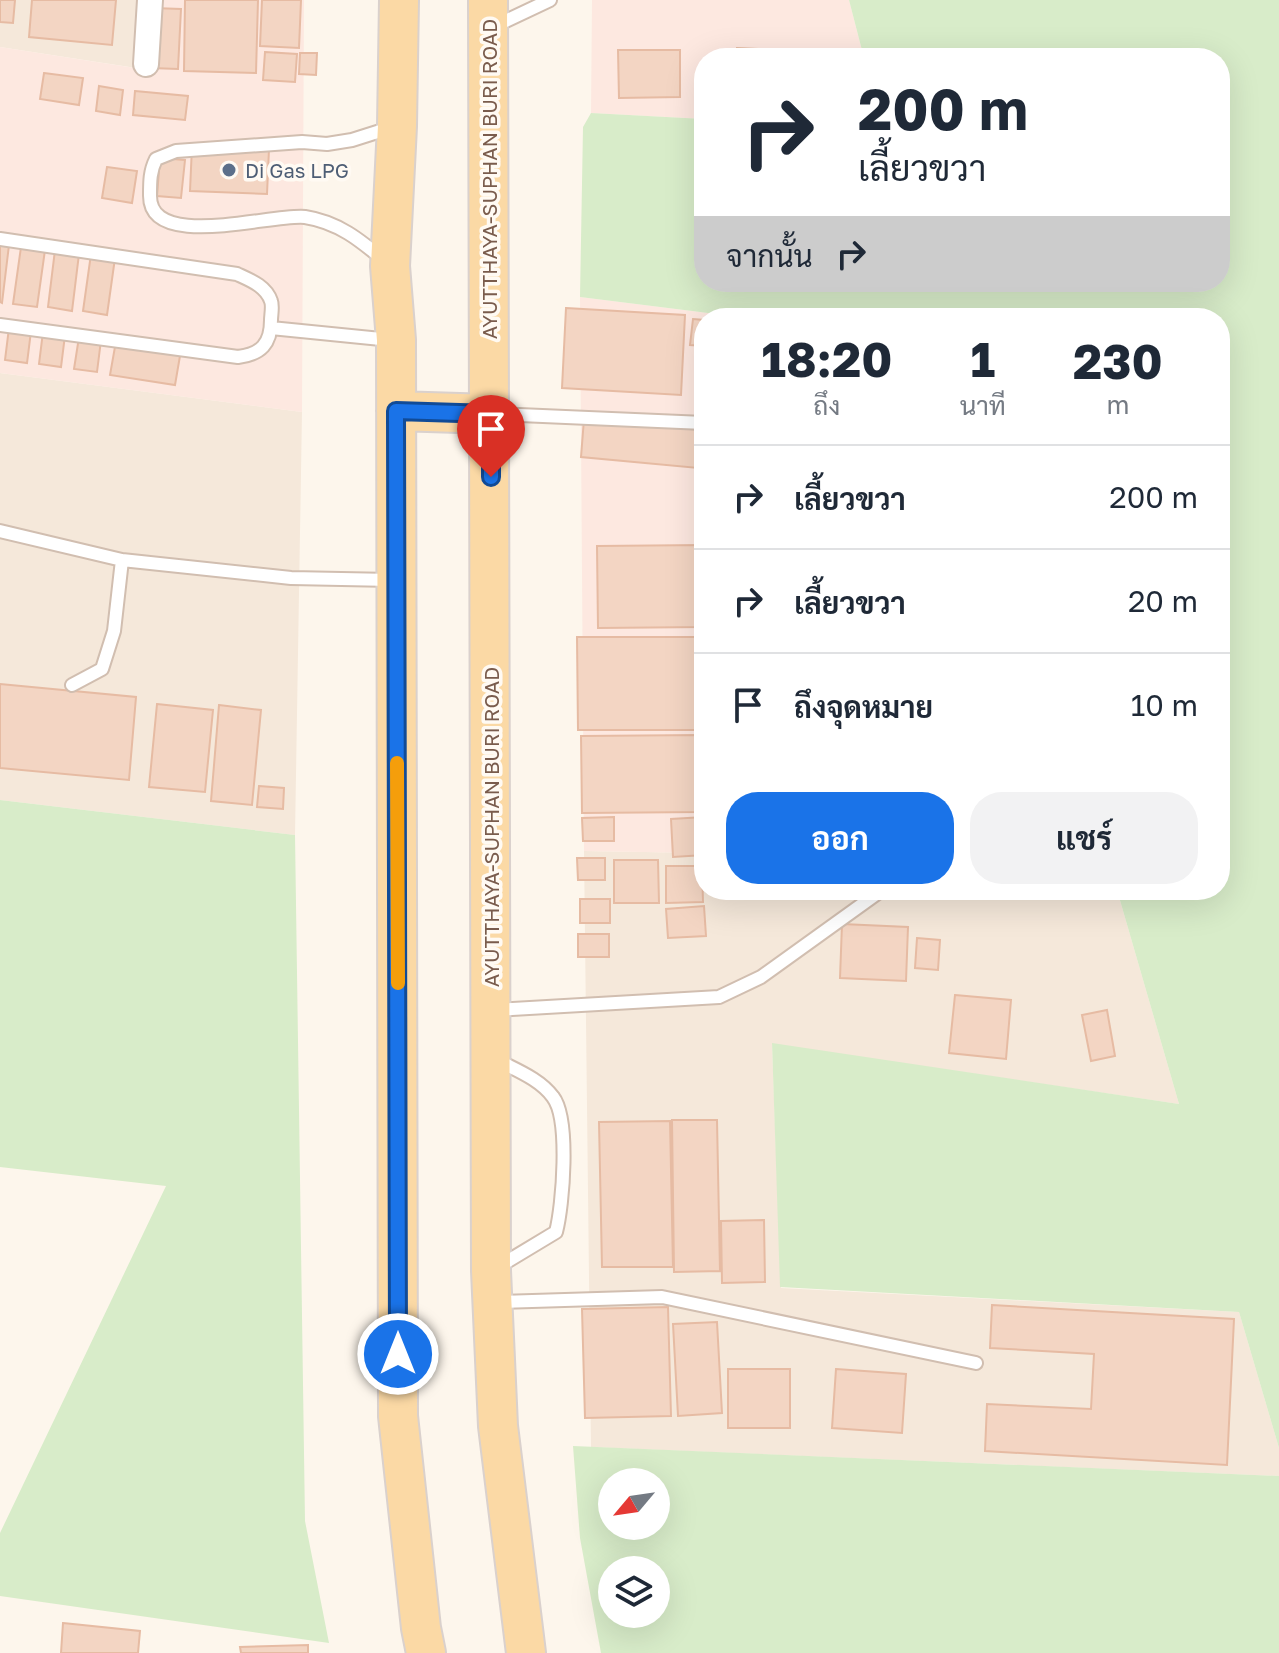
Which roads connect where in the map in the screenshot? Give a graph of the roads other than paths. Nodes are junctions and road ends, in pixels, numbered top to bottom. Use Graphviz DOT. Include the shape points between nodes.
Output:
graph roads {
  1 [pos="150,0"];
  2 [pos="399,0"];
  3 [pos="550,0"];
  4 [pos="488,15"];
  5 [pos="146,64"];
  6 [pos="397,126"];
  7 [pos="0,239"];
  8 [pos="390,266"];
  9 [pos="0,325"];
  10 [pos="271,328"];
  11 [pos="396,340"];
  12 [pos="396,411"];
  13 [pos="491,414"];
  14 [pos="694,423"];
  15 [pos="0,531"];
  16 [pos="122,560"];
  17 [pos="397,580"];
  18 [pos="72,685"];
  19 [pos="868,900"];
  20 [pos="491,1010"];
  21 [pos="490,1056"];
  22 [pos="492,1286"];
  23 [pos="976,1363"];
  24 [pos="426,1653"];
  25 [pos="526,1653"];
  1 -- 5 [label="street"];
  2 -- 6 [label="main road"];
  3 -- 4 [label="lane"];
  4 -- 13 [label="main road, AYUTTHAYA-SUPHAN BURI ROAD"];
  6 -- 8 [label="main road"];
  6 -- 8 [label="lane" via="327,144 176,151 156,159 151,170 150,203 171,224 206,227 301,217 329,222 353,234"];
  7 -- 10 [label="lane" via="237,274 258,283 271,301"];
  8 -- 11 [label="main road"];
  9 -- 10 [label="lane" via="238,357 266,347"];
  10 -- 11 [label="lane"];
  11 -- 12 [label="main road"];
  12 -- 13 [label="main road"];
  12 -- 17 [label="main road"];
  13 -- 14 [label="lane"];
  13 -- 20 [label="main road, AYUTTHAYA-SUPHAN BURI ROAD"];
  15 -- 16 [label="lane"];
  16 -- 17 [label="lane" via="291,578"];
  16 -- 18 [label="lane" via="114,631 102,669"];
  17 -- 24 [label="main road" via="398,1416"];
  19 -- 20 [label="lane" via="761,977 719,997"];
  20 -- 21 [label="main road, AYUTTHAYA-SUPHAN BURI ROAD"];
  21 -- 22 [label="main road, AYUTTHAYA-SUPHAN BURI ROAD"];
  21 -- 22 [label="lane" via="536,1081 555,1099 562,1123 562,1209 556,1232"];
  22 -- 23 [label="lane" via="662,1297"];
  22 -- 25 [label="main road, AYUTTHAYA-SUPHAN BURI ROAD" via="498,1426"];
}
